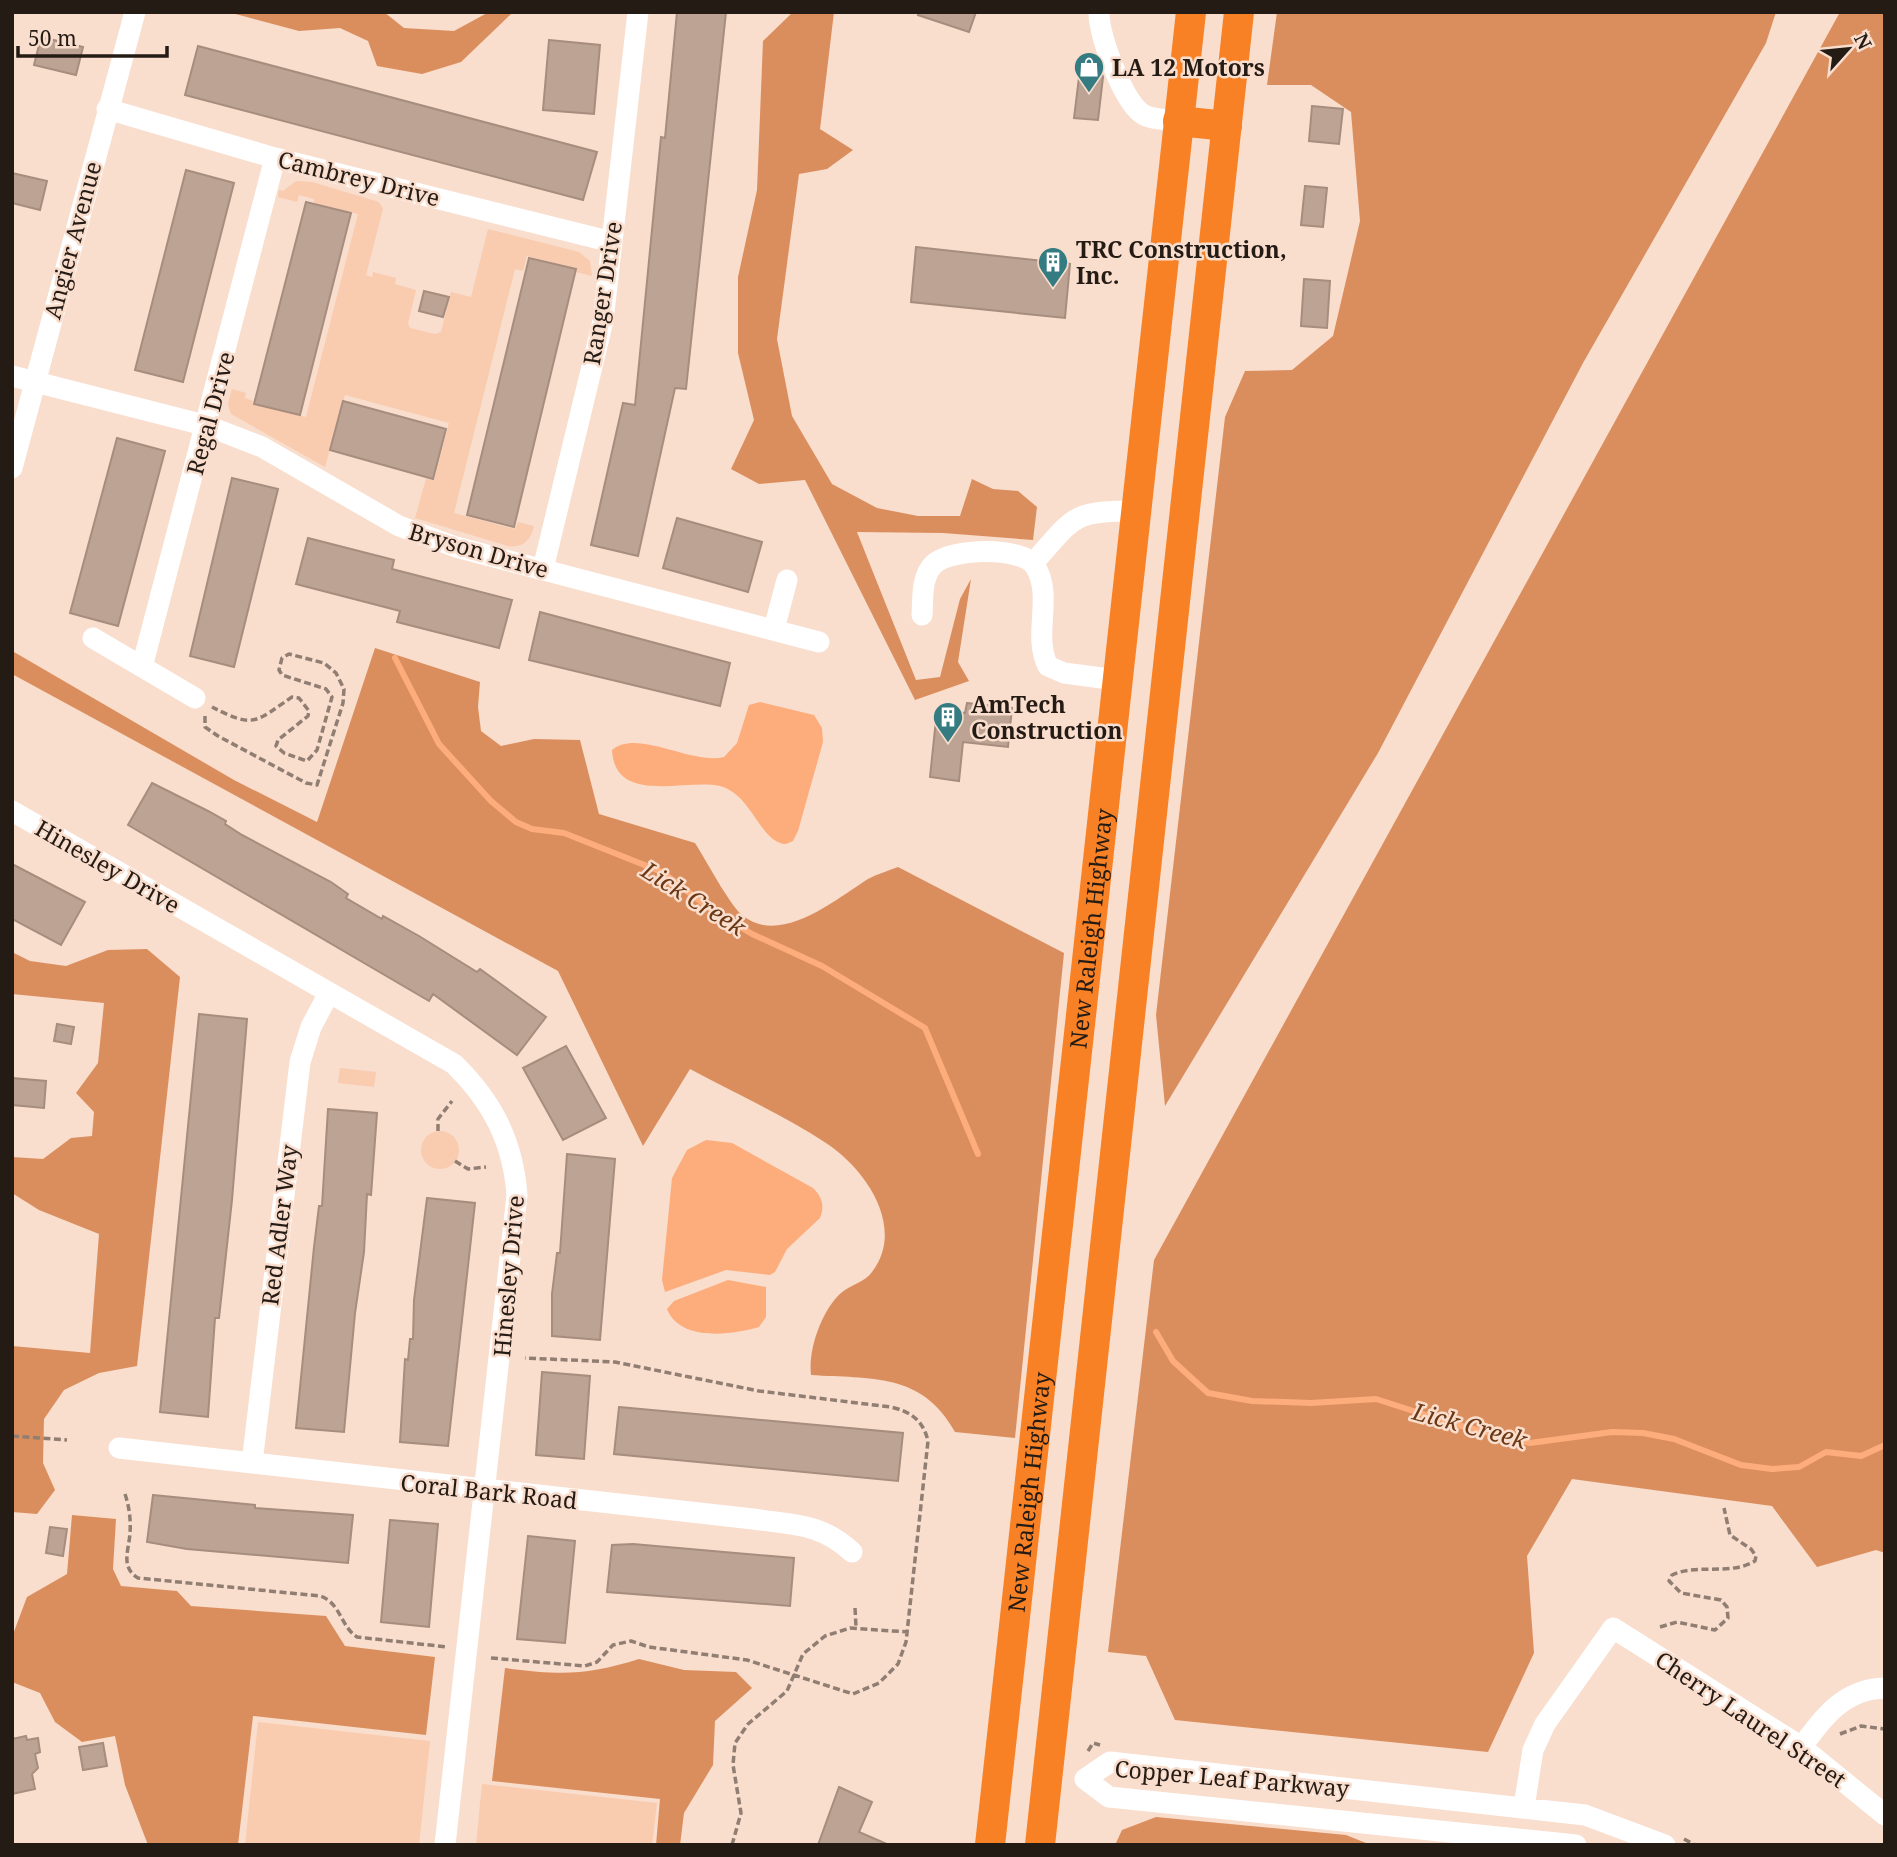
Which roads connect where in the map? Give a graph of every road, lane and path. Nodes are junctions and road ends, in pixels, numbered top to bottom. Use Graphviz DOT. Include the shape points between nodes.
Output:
graph roads {
  1 [pos="135,12"];
  2 [pos="638,12"];
  3 [pos="1099,12"];
  4 [pos="1191,12"];
  5 [pos="1239,12"];
  6 [pos="107,109"];
  7 [pos="1178,121"];
  8 [pos="1227,126"];
  9 [pos="275,158"];
  10 [pos="612,242"];
  11 [pos="12,376"];
  12 [pos="35,382"];
  13 [pos="208,426"];
  14 [pos="12,468"];
  15 [pos="1135,510"];
  16 [pos="1033,563"];
  17 [pos="543,569"];
  18 [pos="786,580"];
  19 [pos="922,615"];
  20 [pos="774,629"];
  21 [pos="93,638"];
  22 [pos="819,642"];
  23 [pos="142,667"];
  24 [pos="1117,680"];
  25 [pos="203,702"];
  26 [pos="12,811"];
  27 [pos="329,993"];
  28 [pos="452,1101"];
  29 [pos="438,1131"];
  30 [pos="455,1161"];
  31 [pos="486,1167"];
  32 [pos="12,1436"];
  33 [pos="66,1440"];
  34 [pos="119,1448"];
  35 [pos="252,1463"];
  36 [pos="486,1490"];
  37 [pos="125,1494"];
  38 [pos="1724,1508"];
  39 [pos="852,1552"];
  40 [pos="855,1608"];
  41 [pos="856,1627"];
  42 [pos="1660,1627"];
  43 [pos="908,1632"];
  44 [pos="448,1647"];
  45 [pos="1885,1688"];
  46 [pos="1885,1729"];
  47 [pos="1840,1734"];
  48 [pos="1801,1748"];
  49 [pos="1048,1775"];
  50 [pos="1086,1779"];
  51 [pos="1524,1807"];
  52 [pos="1885,1815"];
  53 [pos="1519,1841"];
  54 [pos="445,1845"];
  55 [pos="732,1845"];
  56 [pos="990,1845"];
  57 [pos="1040,1845"];
  58 [pos="1576,1845"];
  59 [pos="1665,1845"];
  1 -- 6 [label="street, Angier Avenue"];
  2 -- 10 [label="street, Ranger Drive"];
  3 -- 7 [label="street" via="1104,43 1135,107 1149,117"];
  4 -- 7 [label="highway, New Raleigh Highway"];
  5 -- 8 [label="highway"];
  6 -- 9 [label="street, Cambrey Drive"];
  6 -- 12 [label="street, Angier Avenue"];
  7 -- 8 [label="highway"];
  7 -- 15 [label="highway, New Raleigh Highway"];
  8 -- 49 [label="highway"];
  9 -- 10 [label="street, Cambrey Drive"];
  9 -- 13 [label="street, Regal Drive"];
  10 -- 17 [label="street, Ranger Drive" via="603,321"];
  11 -- 12 [label="street, Bryson Drive"];
  12 -- 13 [label="street, Bryson Drive"];
  12 -- 14 [label="street, Angier Avenue"];
  13 -- 17 [label="street, Bryson Drive" via="262,447 399,526 456,547"];
  13 -- 23 [label="street, Regal Drive"];
  15 -- 16 [label="street" via="1092,511 1078,516"];
  15 -- 24 [label="highway, New Raleigh Highway"];
  16 -- 19 [label="street" via="1014,554 967,552 943,558 928,573"];
  16 -- 24 [label="street" via="1042,588 1042,648 1048,666 1063,673"];
  17 -- 20 [label="street, Bryson Drive"];
  18 -- 20 [label="street"];
  20 -- 22 [label="street, Bryson Drive"];
  21 -- 23 [label="street"];
  23 -- 25 [label="street"];
  24 -- 56 [label="highway, New Raleigh Highway"];
  25 -- 25 [label="path" via="255,722 292,697 299,698 308,716 276,746 307,761 317,750 331,694 279,670 282,658 294,655 330,667 344,696 320,782 312,786 205,727"];
  26 -- 27 [label="street, Hinesley Drive"];
  27 -- 35 [label="street, Red Adler Way" via="300,1062"];
  27 -- 36 [label="street, Hinesley Drive" via="454,1064 480,1089 510,1148 517,1195"];
  28 -- 29 [label="path" via="438,1119"];
  30 -- 31 [label="path" via="468,1169"];
  32 -- 33 [label="path"];
  34 -- 35 [label="street, Coral Bark Road"];
  35 -- 36 [label="street, Coral Bark Road"];
  36 -- 39 [label="street, Coral Bark Road" via="816,1528 830,1533"];
  36 -- 54 [label="street, Hinesley Drive"];
  37 -- 44 [label="path" via="130,1520 127,1563 138,1578 320,1597 334,1605 349,1632 357,1637"];
  38 -- 42 [label="path" via="1730,1535 1751,1549 1755,1561 1734,1568 1681,1572 1669,1581 1681,1593 1721,1600 1728,1618 1715,1630 1677,1622"];
  40 -- 41 [label="path"];
  41 -- 43 [label="path"];
  41 -- 55 [label="path" via="811,1645 787,1691 737,1738 733,1765 741,1813"];
  45 -- 48 [label="street" via="1843,1699"];
  46 -- 47 [label="path" via="1861,1726"];
  48 -- 51 [label="street, Cherry Laurel Street" via="1613,1628 1545,1724 1532,1750"];
  48 -- 52 [label="street, Cherry Laurel Street"];
  49 -- 50 [label="street"];
  49 -- 57 [label="highway"];
  50 -- 51 [label="street, Copper Leaf Parkway" via="1110,1762"];
  50 -- 53 [label="street, Copper Leaf Parkway" via="1109,1797"];
  51 -- 59 [label="street, Copper Leaf Parkway" via="1585,1815"];
  53 -- 58 [label="street, Copper Leaf Parkway"];
}
